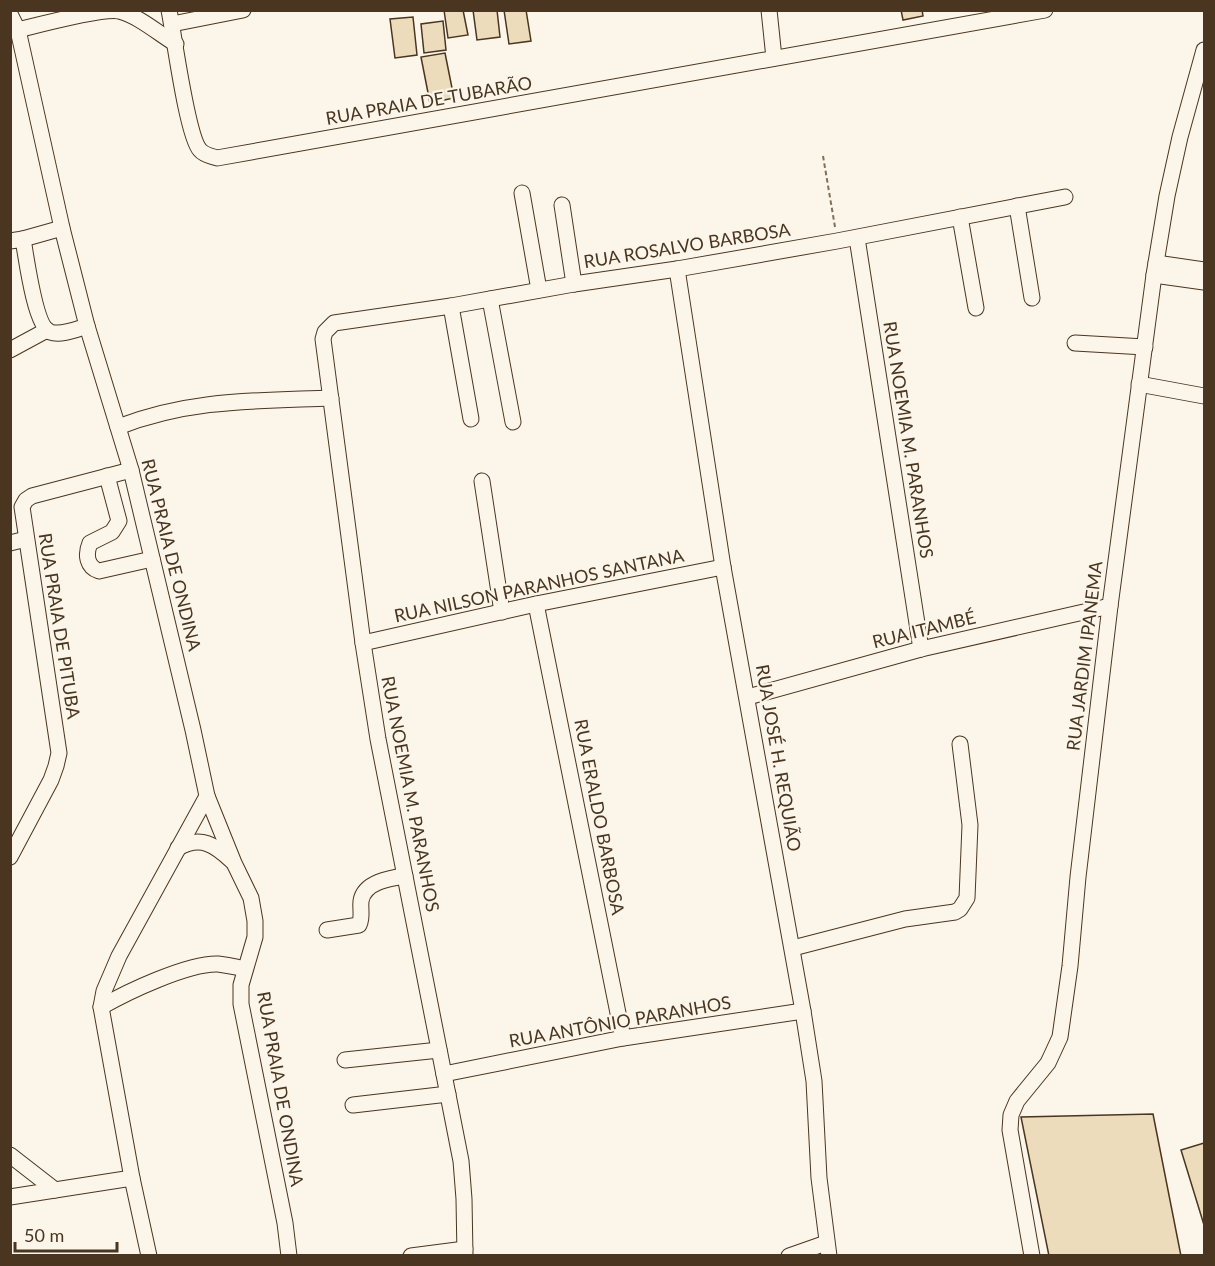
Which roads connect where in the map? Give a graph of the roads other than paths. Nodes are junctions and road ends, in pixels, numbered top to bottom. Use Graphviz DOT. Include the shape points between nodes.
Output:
graph roads {
  1 [pos="22,10"];
  2 [pos="243,10"];
  3 [pos="769,10"];
  4 [pos="1045,10"];
  5 [pos="119,11"];
  6 [pos="88,13"];
  7 [pos="10,14"];
  8 [pos="170,17"];
  9 [pos="18,30"];
  10 [pos="176,44"];
  11 [pos="1204,50"];
  12 [pos="774,58"];
  13 [pos="1198,100"];
  14 [pos="522,193"];
  15 [pos="1065,197"];
  16 [pos="562,205"];
  17 [pos="1017,206"];
  18 [pos="960,217"];
  19 [pos="62,228"];
  20 [pos="857,238"];
  21 [pos="17,240"];
  22 [pos="677,269"];
  23 [pos="1155,269"];
  24 [pos="1204,270"];
  25 [pos="1204,282"];
  26 [pos="574,284"];
  27 [pos="539,290"];
  28 [pos="1032,298"];
  29 [pos="490,299"];
  30 [pos="451,306"];
  31 [pos="976,308"];
  32 [pos="87,326"];
  33 [pos="47,330"];
  34 [pos="323,339"];
  35 [pos="1075,343"];
  36 [pos="1144,347"];
  37 [pos="10,350"];
  38 [pos="1139,384"];
  39 [pos="1204,396"];
  40 [pos="331,398"];
  41 [pos="471,419"];
  42 [pos="513,422"];
  43 [pos="118,427"];
  44 [pos="131,470"];
  45 [pos="107,476"];
  46 [pos="482,481"];
  47 [pos="26,538"];
  48 [pos="10,543"];
  49 [pos="152,559"];
  50 [pos="723,567"];
  51 [pos="536,604"];
  52 [pos="1110,606"];
  53 [pos="502,612"];
  54 [pos="363,643"];
  55 [pos="921,649"];
  56 [pos="748,697"];
  57 [pos="960,744"];
  58 [pos="207,796"];
  59 [pos="178,848"];
  60 [pos="10,857"];
  61 [pos="234,863"];
  62 [pos="405,876"];
  63 [pos="327,930"];
  64 [pos="793,948"];
  65 [pos="245,969"];
  66 [pos="101,1007"];
  67 [pos="803,1011"];
  68 [pos="623,1038"];
  69 [pos="439,1050"];
  70 [pos="345,1060"];
  71 [pos="444,1074"];
  72 [pos="447,1094"];
  73 [pos="353,1105"];
  74 [pos="11,1159"];
  75 [pos="132,1178"];
  76 [pos="54,1190"];
  77 [pos="10,1197"];
  78 [pos="827,1249"];
  79 [pos="465,1252"];
  80 [pos="149,1256"];
  81 [pos="289,1256"];
  82 [pos="411,1256"];
  83 [pos="789,1256"];
  84 [pos="1032,1256"];
  1 -- 7 [label="street"];
  2 -- 8 [label="street, RUA PRAIA DE TUBARÃO"];
  3 -- 12 [label="street"];
  4 -- 12 [label="street, RUA PRAIA DE TUBARÃO"];
  5 -- 6 [label="street"];
  5 -- 10 [label="street"];
  6 -- 9 [label="street"];
  7 -- 9 [label="street"];
  8 -- 10 [label="street, RUA PRAIA DE TUBARÃO"];
  9 -- 19 [label="street"];
  10 -- 12 [label="street, RUA PRAIA DE TUBARÃO" via="190,128 199,150 217,158"];
  11 -- 13 [label="street, RUA JARDIM IPANEMA"];
  13 -- 23 [label="street, RUA JARDIM IPANEMA" via="1167,196"];
  14 -- 27 [label="street"];
  15 -- 17 [label="street, RUA ROSALVO BARBOSA"];
  16 -- 26 [label="street"];
  17 -- 18 [label="street, RUA ROSALVO BARBOSA"];
  17 -- 28 [label="street"];
  18 -- 20 [label="street, RUA ROSALVO BARBOSA"];
  18 -- 31 [label="street"];
  19 -- 21 [label="street"];
  19 -- 32 [label="street"];
  20 -- 22 [label="street, RUA ROSALVO BARBOSA"];
  20 -- 55 [label="street, RUA NOEMIA M. PARANHOS"];
  21 -- 33 [label="street"];
  22 -- 26 [label="street, RUA ROSALVO BARBOSA"];
  22 -- 50 [label="street, RUA JOSÉ H. REQUIÃO"];
  23 -- 24 [label="street"];
  23 -- 25 [label="street"];
  23 -- 36 [label="street, RUA JARDIM IPANEMA"];
  26 -- 27 [label="street, RUA ROSALVO BARBOSA"];
  27 -- 29 [label="street, RUA ROSALVO BARBOSA"];
  29 -- 30 [label="street, RUA ROSALVO BARBOSA"];
  29 -- 42 [label="street"];
  30 -- 34 [label="street, RUA ROSALVO BARBOSA" via="334,324"];
  30 -- 41 [label="street"];
  32 -- 33 [label="street" via="59,333"];
  32 -- 43 [label="street, RUA PRAIA DE ONDINA"];
  33 -- 37 [label="street"];
  34 -- 40 [label="street, RUA NOEMIA M. PARANHOS"];
  35 -- 36 [label="street"];
  36 -- 38 [label="street, RUA JARDIM IPANEMA"];
  38 -- 39 [label="street"];
  38 -- 52 [label="street, RUA JARDIM IPANEMA"];
  40 -- 43 [label="street" via="186,406"];
  40 -- 54 [label="street, RUA NOEMIA M. PARANHOS"];
  43 -- 44 [label="street, RUA PRAIA DE ONDINA"];
  44 -- 45 [label="street, RUA PRAIA DE PITUBA"];
  44 -- 49 [label="street, RUA PRAIA DE ONDINA"];
  45 -- 47 [label="street, RUA PRAIA DE PITUBA" via="26,500 22,507"];
  45 -- 49 [label="street" via="119,521 112,532 90,543 89,564 99,571"];
  46 -- 53 [label="street"];
  47 -- 48 [label="street"];
  47 -- 60 [label="street, RUA PRAIA DE PITUBA" via="59,753 51,780"];
  49 -- 58 [label="street, RUA PRAIA DE ONDINA"];
  50 -- 51 [label="street, RUA NILSON PARANHOS SANTANA"];
  50 -- 56 [label="street, RUA JOSÉ H. REQUIÃO"];
  51 -- 53 [label="street, RUA NILSON PARANHOS SANTANA"];
  51 -- 68 [label="street, RUA ERALDO BARBOSA"];
  52 -- 55 [label="street, RUA ITAMBÉ"];
  52 -- 84 [label="street, RUA JARDIM IPANEMA" via="1060,1037 1048,1063 1017,1101 1011,1115 1010,1130"];
  53 -- 54 [label="street, RUA NILSON PARANHOS SANTANA"];
  54 -- 62 [label="street, RUA NOEMIA M. PARANHOS"];
  55 -- 56 [label="street, RUA ITAMBÉ"];
  56 -- 64 [label="street, RUA JOSÉ H. REQUIÃO"];
  57 -- 64 [label="street" via="970,825 967,898 960,909"];
  58 -- 59 [label="street"];
  58 -- 61 [label="street, RUA PRAIA DE ONDINA"];
  59 -- 61 [label="street" via="188,843 207,844"];
  59 -- 66 [label="street" via="119,956"];
  61 -- 65 [label="street, RUA PRAIA DE ONDINA" via="251,898 255,921 255,937"];
  62 -- 63 [label="street" via="388,878 366,892 359,925"];
  62 -- 69 [label="street, RUA NOEMIA M. PARANHOS"];
  64 -- 67 [label="street, RUA JOSÉ H. REQUIÃO"];
  65 -- 66 [label="street" via="216,964 195,968 134,989"];
  65 -- 81 [label="street, RUA PRAIA DE ONDINA" via="241,1004"];
  66 -- 75 [label="street"];
  67 -- 68 [label="street, RUA ANTÔNIO PARANHOS"];
  67 -- 78 [label="street, RUA JOSÉ H. REQUIÃO" via="814,1081"];
  68 -- 71 [label="street, RUA ANTÔNIO PARANHOS"];
  69 -- 70 [label="street"];
  69 -- 71 [label="street, RUA NOEMIA M. PARANHOS"];
  71 -- 72 [label="street, RUA NOEMIA M. PARANHOS"];
  72 -- 73 [label="street"];
  72 -- 79 [label="street, RUA NOEMIA M. PARANHOS" via="461,1161"];
  74 -- 76 [label="street"];
  75 -- 76 [label="street"];
  75 -- 80 [label="street"];
  76 -- 77 [label="street"];
  78 -- 83 [label="street"];
  79 -- 82 [label="street"];
}
